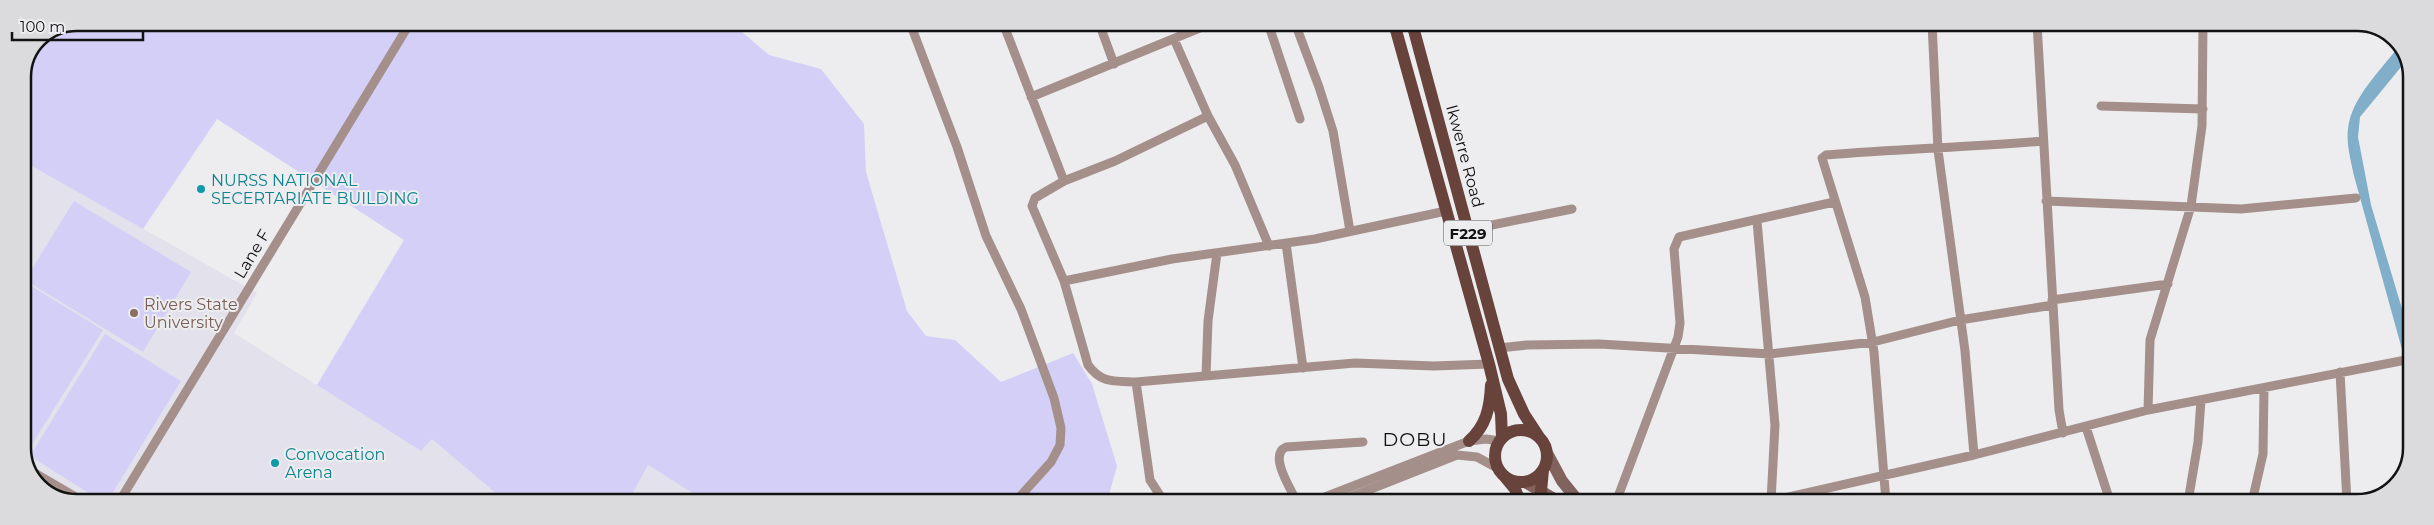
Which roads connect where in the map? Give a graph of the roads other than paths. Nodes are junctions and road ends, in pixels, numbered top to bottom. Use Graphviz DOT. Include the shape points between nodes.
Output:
graph roads {
  1 [pos="405,31"];
  2 [pos="913,31"];
  3 [pos="1006,31"];
  4 [pos="1102,31"];
  5 [pos="1193,31"];
  6 [pos="1270,31"];
  7 [pos="1298,31"];
  8 [pos="1396,31"];
  9 [pos="1414,31"];
  10 [pos="1932,31"];
  11 [pos="2037,31"];
  12 [pos="2204,31"];
  13 [pos="1174,39"];
  14 [pos="1114,64"];
  15 [pos="1031,97"];
  16 [pos="2101,106"];
  17 [pos="2203,109"];
  18 [pos="1208,116"];
  19 [pos="1300,119"];
  20 [pos="2043,142"];
  21 [pos="1938,150"];
  22 [pos="1064,181"];
  23 [pos="2356,198"];
  24 [pos="2046,201"];
  25 [pos="1834,202"];
  26 [pos="2191,206"];
  27 [pos="1572,209"];
  28 [pos="1446,211"];
  29 [pos="1757,221"];
  30 [pos="1468,230"];
  31 [pos="1350,231"];
  32 [pos="1286,243"];
  33 [pos="1269,246"];
  34 [pos="1217,253"];
  35 [pos="1064,281"];
  36 [pos="2168,284"];
  37 [pos="2053,303"];
  38 [pos="1960,320"];
  39 [pos="1873,342"];
  40 [pos="1499,348"];
  41 [pos="1674,349"];
  42 [pos="1770,354"];
  43 [pos="2403,360"];
  44 [pos="1304,368"];
  45 [pos="1490,369"];
  46 [pos="2340,372"];
  47 [pos="1206,376"];
  48 [pos="1136,382"];
  49 [pos="2264,388"];
  50 [pos="2201,400"];
  51 [pos="2148,410"];
  52 [pos="2086,427"];
  53 [pos="2063,433"];
  54 [pos="1539,437"];
  55 [pos="1501,440"];
  56 [pos="1469,441"];
  57 [pos="1363,442"];
  58 [pos="1547,453"];
  59 [pos="1974,455"];
  60 [pos="1543,470"];
  61 [pos="1500,471"];
  62 [pos="1884,476"];
  63 [pos="43,478"];
  64 [pos="1525,482"];
  65 [pos="69,493"];
  66 [pos="123,494"];
  67 [pos="1022,494"];
  68 [pos="1157,494"];
  69 [pos="1293,494"];
  70 [pos="1333,494"];
  71 [pos="1358,494"];
  72 [pos="1517,494"];
  73 [pos="1538,494"];
  74 [pos="1540,494"];
  75 [pos="1572,494"];
  76 [pos="1619,494"];
  77 [pos="1770,494"];
  78 [pos="1801,494"];
  79 [pos="1885,494"];
  80 [pos="2108,494"];
  81 [pos="2189,494"];
  82 [pos="2254,494"];
  83 [pos="2347,494"];
  1 -- 66 [label="street, Lane F"];
  2 -- 67 [label="street" via="957,147 986,236 1021,309 1054,398 1060,445 1051,462"];
  3 -- 15 [label="street"];
  4 -- 14 [label="street"];
  5 -- 13 [label="street"];
  6 -- 19 [label="street"];
  7 -- 31 [label="street" via="1332,132"];
  8 -- 28 [label="main road, Ikwerre Road / F229"];
  9 -- 30 [label="main road, Ikwerre Road / F229"];
  10 -- 21 [label="street"];
  11 -- 20 [label="street"];
  12 -- 17 [label="street"];
  13 -- 14 [label="street"];
  13 -- 18 [label="street"];
  14 -- 15 [label="street"];
  15 -- 22 [label="street"];
  16 -- 17 [label="street"];
  17 -- 26 [label="street"];
  18 -- 22 [label="street" via="1115,161"];
  18 -- 33 [label="street" via="1235,165"];
  20 -- 21 [label="street"];
  20 -- 24 [label="street"];
  21 -- 25 [label="street" via="1899,149 1826,155 1822,162"];
  21 -- 38 [label="street"];
  22 -- 35 [label="street" via="1035,198 1032,206"];
  23 -- 26 [label="street" via="2241,209"];
  24 -- 26 [label="street"];
  24 -- 37 [label="street"];
  25 -- 29 [label="street"];
  25 -- 39 [label="street" via="1857,268"];
  26 -- 36 [label="street"];
  27 -- 30 [label="street"];
  28 -- 31 [label="street"];
  28 -- 45 [label="main road, Ikwerre Road / F229"];
  29 -- 41 [label="street" via="1679,237 1675,242 1680,323"];
  29 -- 42 [label="street"];
  30 -- 40 [label="main road, Ikwerre Road / F229"];
  31 -- 32 [label="street"];
  32 -- 33 [label="street"];
  32 -- 44 [label="street"];
  33 -- 34 [label="street"];
  34 -- 35 [label="street"];
  34 -- 47 [label="street" via="1208,321"];
  35 -- 48 [label="street" via="1088,365 1096,376 1108,381"];
  36 -- 37 [label="street"];
  36 -- 51 [label="street" via="2150,340"];
  37 -- 38 [label="street"];
  37 -- 53 [label="street"];
  38 -- 39 [label="street"];
  38 -- 59 [label="street"];
  39 -- 42 [label="street"];
  39 -- 62 [label="street"];
  40 -- 41 [label="street" via="1527,344 1599,344"];
  40 -- 54 [label="main road, Ikwerre Road / F229" via="1516,399"];
  41 -- 42 [label="street"];
  41 -- 76 [label="street"];
  42 -- 77 [label="street" via="1775,425"];
  43 -- 46 [label="street"];
  44 -- 45 [label="street" via="1356,363"];
  44 -- 47 [label="street"];
  45 -- 55 [label="main road, Ikwerre Road / F229" via="1501,414"];
  45 -- 56 [label="main road" via="1488,412 1480,430"];
  46 -- 49 [label="street"];
  46 -- 83 [label="street"];
  47 -- 48 [label="street"];
  48 -- 68 [label="street" via="1150,480"];
  49 -- 50 [label="street"];
  49 -- 82 [label="street" via="2263,454"];
  50 -- 51 [label="street"];
  50 -- 81 [label="street"];
  51 -- 52 [label="street"];
  52 -- 53 [label="street"];
  52 -- 80 [label="street"];
  53 -- 59 [label="street"];
  54 -- 55 [label="main road" via="1516,430"];
  54 -- 58 [label="main road, F229"];
  55 -- 56 [label="street"];
  55 -- 61 [label="main road, F229" via="1495,453"];
  56 -- 70 [label="street"];
  57 -- 69 [label="street" via="1286,447 1281,450 1278,456 1280,466"];
  58 -- 60 [label="main road"];
  58 -- 75 [label="street"];
  59 -- 62 [label="street"];
  60 -- 64 [label="main road"];
  60 -- 74 [label="main road"];
  61 -- 64 [label="main road" via="1508,478"];
  61 -- 71 [label="street" via="1477,457 1457,455"];
  61 -- 72 [label="main road"];
  62 -- 78 [label="street"];
  62 -- 79 [label="street"];
  63 -- 65 [label="street"];
  64 -- 73 [label="street"];
}
